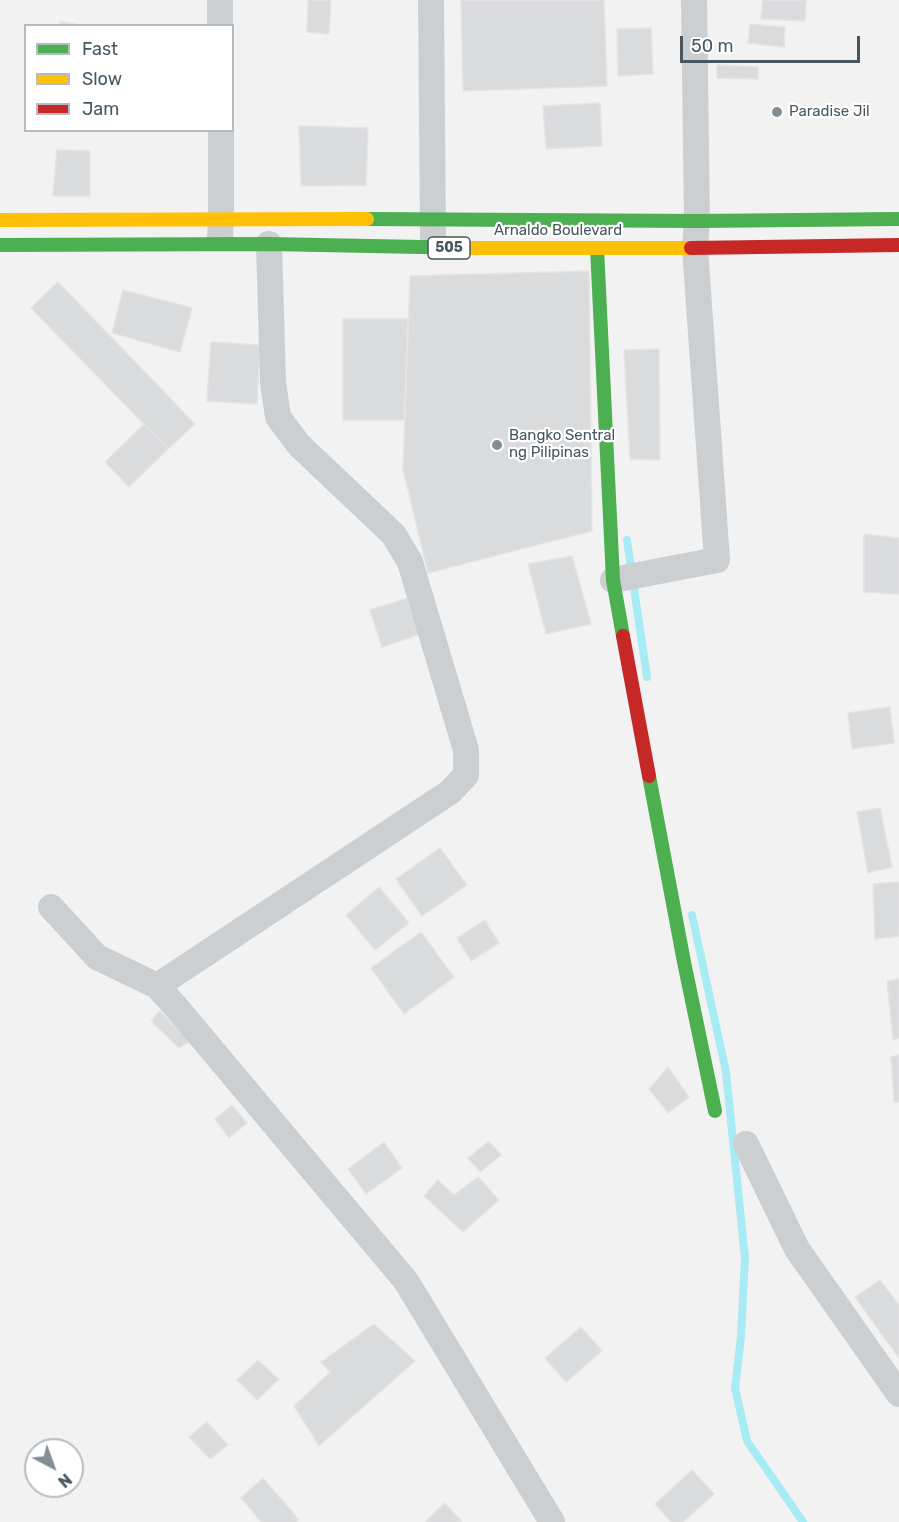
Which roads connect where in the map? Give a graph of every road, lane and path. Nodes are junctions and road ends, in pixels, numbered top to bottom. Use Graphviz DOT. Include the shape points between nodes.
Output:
graph roads {
  1 [pos="220,0"];
  2 [pos="431,0"];
  3 [pos="694,0"];
  4 [pos="220,24"];
  5 [pos="221,132"];
  6 [pos="221,219"];
  7 [pos="433,219"];
  8 [pos="899,219"];
  9 [pos="0,220"];
  10 [pos="697,221"];
  11 [pos="269,244"];
  12 [pos="0,245"];
  13 [pos="219,245"];
  14 [pos="899,245"];
  15 [pos="433,248"];
  16 [pos="597,248"];
  17 [pos="695,248"];
  18 [pos="613,580"];
  19 [pos="51,907"];
  20 [pos="157,986"];
  21 [pos="715,1111"];
  22 [pos="746,1144"];
  23 [pos="899,1394"];
  24 [pos="552,1522"];
  1 -- 4 [label="street"];
  2 -- 7 [label="street"];
  3 -- 10 [label="street"];
  5 -- 6 [label="street"];
  6 -- 7 [label="main road, Arnaldo Boulevard / 505"];
  6 -- 9 [label="main road, Arnaldo Boulevard / 505"];
  6 -- 13 [label="street"];
  7 -- 10 [label="main road, Arnaldo Boulevard / 505"];
  7 -- 15 [label="street"];
  8 -- 10 [label="main road, Arnaldo Boulevard / 505"];
  10 -- 17 [label="street"];
  11 -- 13 [label="main road, Arnaldo Boulevard / 505"];
  11 -- 15 [label="main road, Arnaldo Boulevard / 505"];
  11 -- 20 [label="street" via="273,382 278,417 299,446 394,535 410,562 466,750 466,775 450,792"];
  12 -- 13 [label="main road, Arnaldo Boulevard / 505"];
  14 -- 17 [label="main road, Arnaldo Boulevard / 505"];
  15 -- 16 [label="main road, Arnaldo Boulevard / 505"];
  16 -- 17 [label="main road, Arnaldo Boulevard / 505"];
  16 -- 18 [label="main road"];
  17 -- 18 [label="street" via="717,560"];
  18 -- 21 [label="main road"];
  19 -- 20 [label="street" via="97,957"];
  20 -- 24 [label="street" via="406,1281"];
  22 -- 23 [label="street" via="796,1249"];
}
